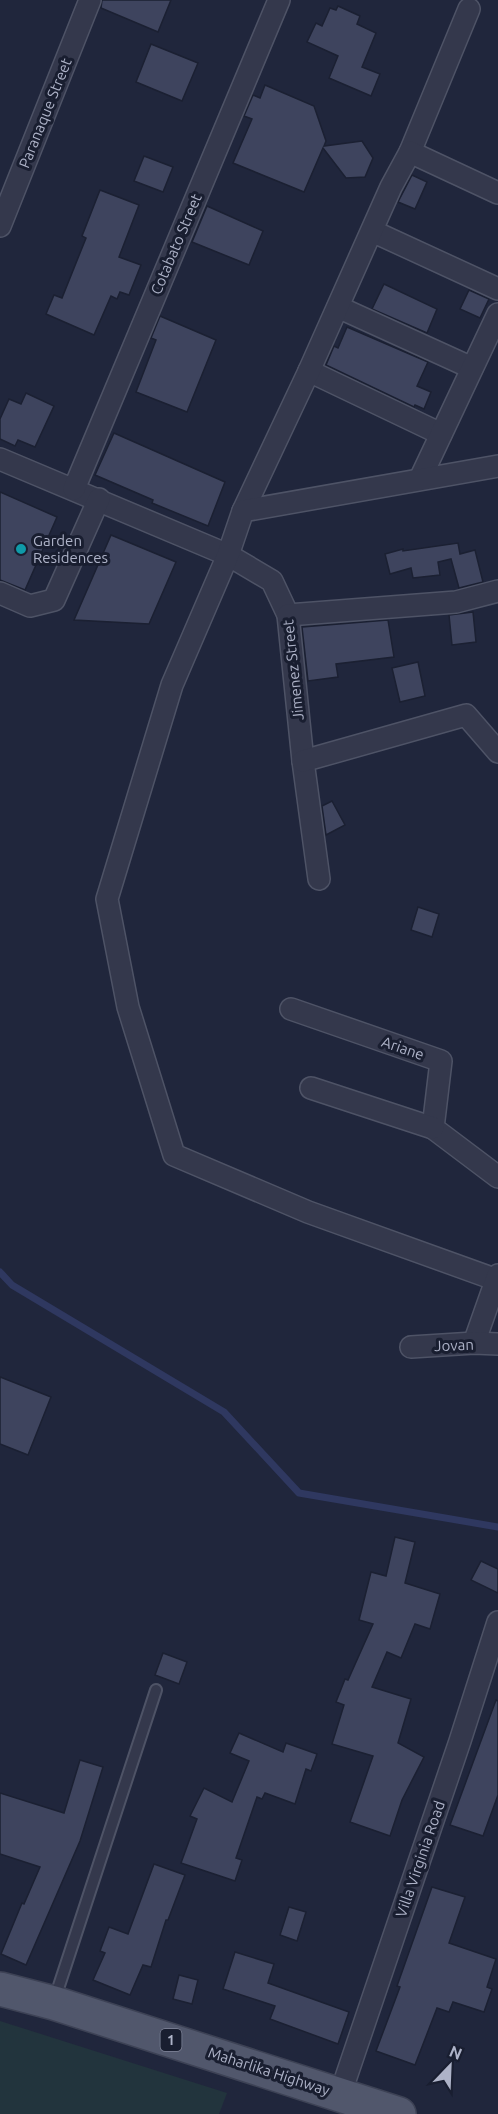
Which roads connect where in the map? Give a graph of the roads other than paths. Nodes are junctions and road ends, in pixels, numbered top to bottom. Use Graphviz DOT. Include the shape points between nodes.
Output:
graph roads {
  1 [pos="90,0"];
  2 [pos="279,0"];
  3 [pos="469,9"];
  4 [pos="410,152"];
  5 [pos="498,193"];
  6 [pos="0,226"];
  7 [pos="372,231"];
  8 [pos="498,289"];
  9 [pos="338,307"];
  10 [pos="498,314"];
  11 [pos="472,368"];
  12 [pos="309,371"];
  13 [pos="441,434"];
  14 [pos="0,459"];
  15 [pos="498,466"];
  16 [pos="420,479"];
  17 [pos="74,489"];
  18 [pos="99,499"];
  19 [pos="243,511"];
  20 [pos="228,555"];
  21 [pos="498,591"];
  22 [pos="0,593"];
  23 [pos="288,615"];
  24 [pos="498,752"];
  25 [pos="303,761"];
  26 [pos="319,879"];
  27 [pos="291,1010"];
  28 [pos="311,1088"];
  29 [pos="432,1128"];
  30 [pos="498,1177"];
  31 [pos="497,1278"];
  32 [pos="474,1343"];
  33 [pos="498,1344"];
  34 [pos="411,1347"];
  35 [pos="498,1622"];
  36 [pos="156,1690"];
  37 [pos="0,1989"];
  38 [pos="54,2003"];
  39 [pos="340,2095"];
  40 [pos="399,2114"];
  1 -- 6 [label="street, Paranaque Street"];
  2 -- 17 [label="street, Cotabato Street"];
  3 -- 4 [label="street"];
  4 -- 5 [label="street"];
  4 -- 7 [label="street"];
  7 -- 8 [label="street"];
  7 -- 9 [label="street"];
  9 -- 11 [label="street"];
  9 -- 12 [label="street"];
  10 -- 11 [label="street"];
  11 -- 13 [label="street"];
  12 -- 13 [label="street"];
  12 -- 19 [label="street"];
  13 -- 16 [label="street"];
  14 -- 17 [label="street, Jimenez Street"];
  15 -- 16 [label="street"];
  16 -- 19 [label="street"];
  17 -- 18 [label="street, Jimenez Street"];
  18 -- 20 [label="street, Jimenez Street"];
  18 -- 22 [label="street" via="54,600 30,606"];
  19 -- 20 [label="street"];
  20 -- 23 [label="street, Jimenez Street" via="272,580"];
  20 -- 31 [label="street" via="172,685 107,898 128,1007 174,1155 308,1212"];
  21 -- 23 [label="street" via="456,602"];
  23 -- 25 [label="street, Jimenez Street"];
  24 -- 25 [label="street" via="466,715"];
  25 -- 26 [label="street, Jimenez Street"];
  27 -- 29 [label="street, Ariane" via="441,1061"];
  28 -- 29 [label="street"];
  29 -- 30 [label="street"];
  31 -- 32 [label="street"];
  32 -- 33 [label="street, Jovan"];
  32 -- 34 [label="street, Jovan"];
  35 -- 39 [label="street, Villa Virginia Road"];
  36 -- 38 [label="lane"];
  37 -- 38 [label="main road, Maharlika Highway / 1"];
  38 -- 39 [label="main road, Maharlika Highway / 1"];
  39 -- 40 [label="main road, Maharlika Highway / 1"];
}
